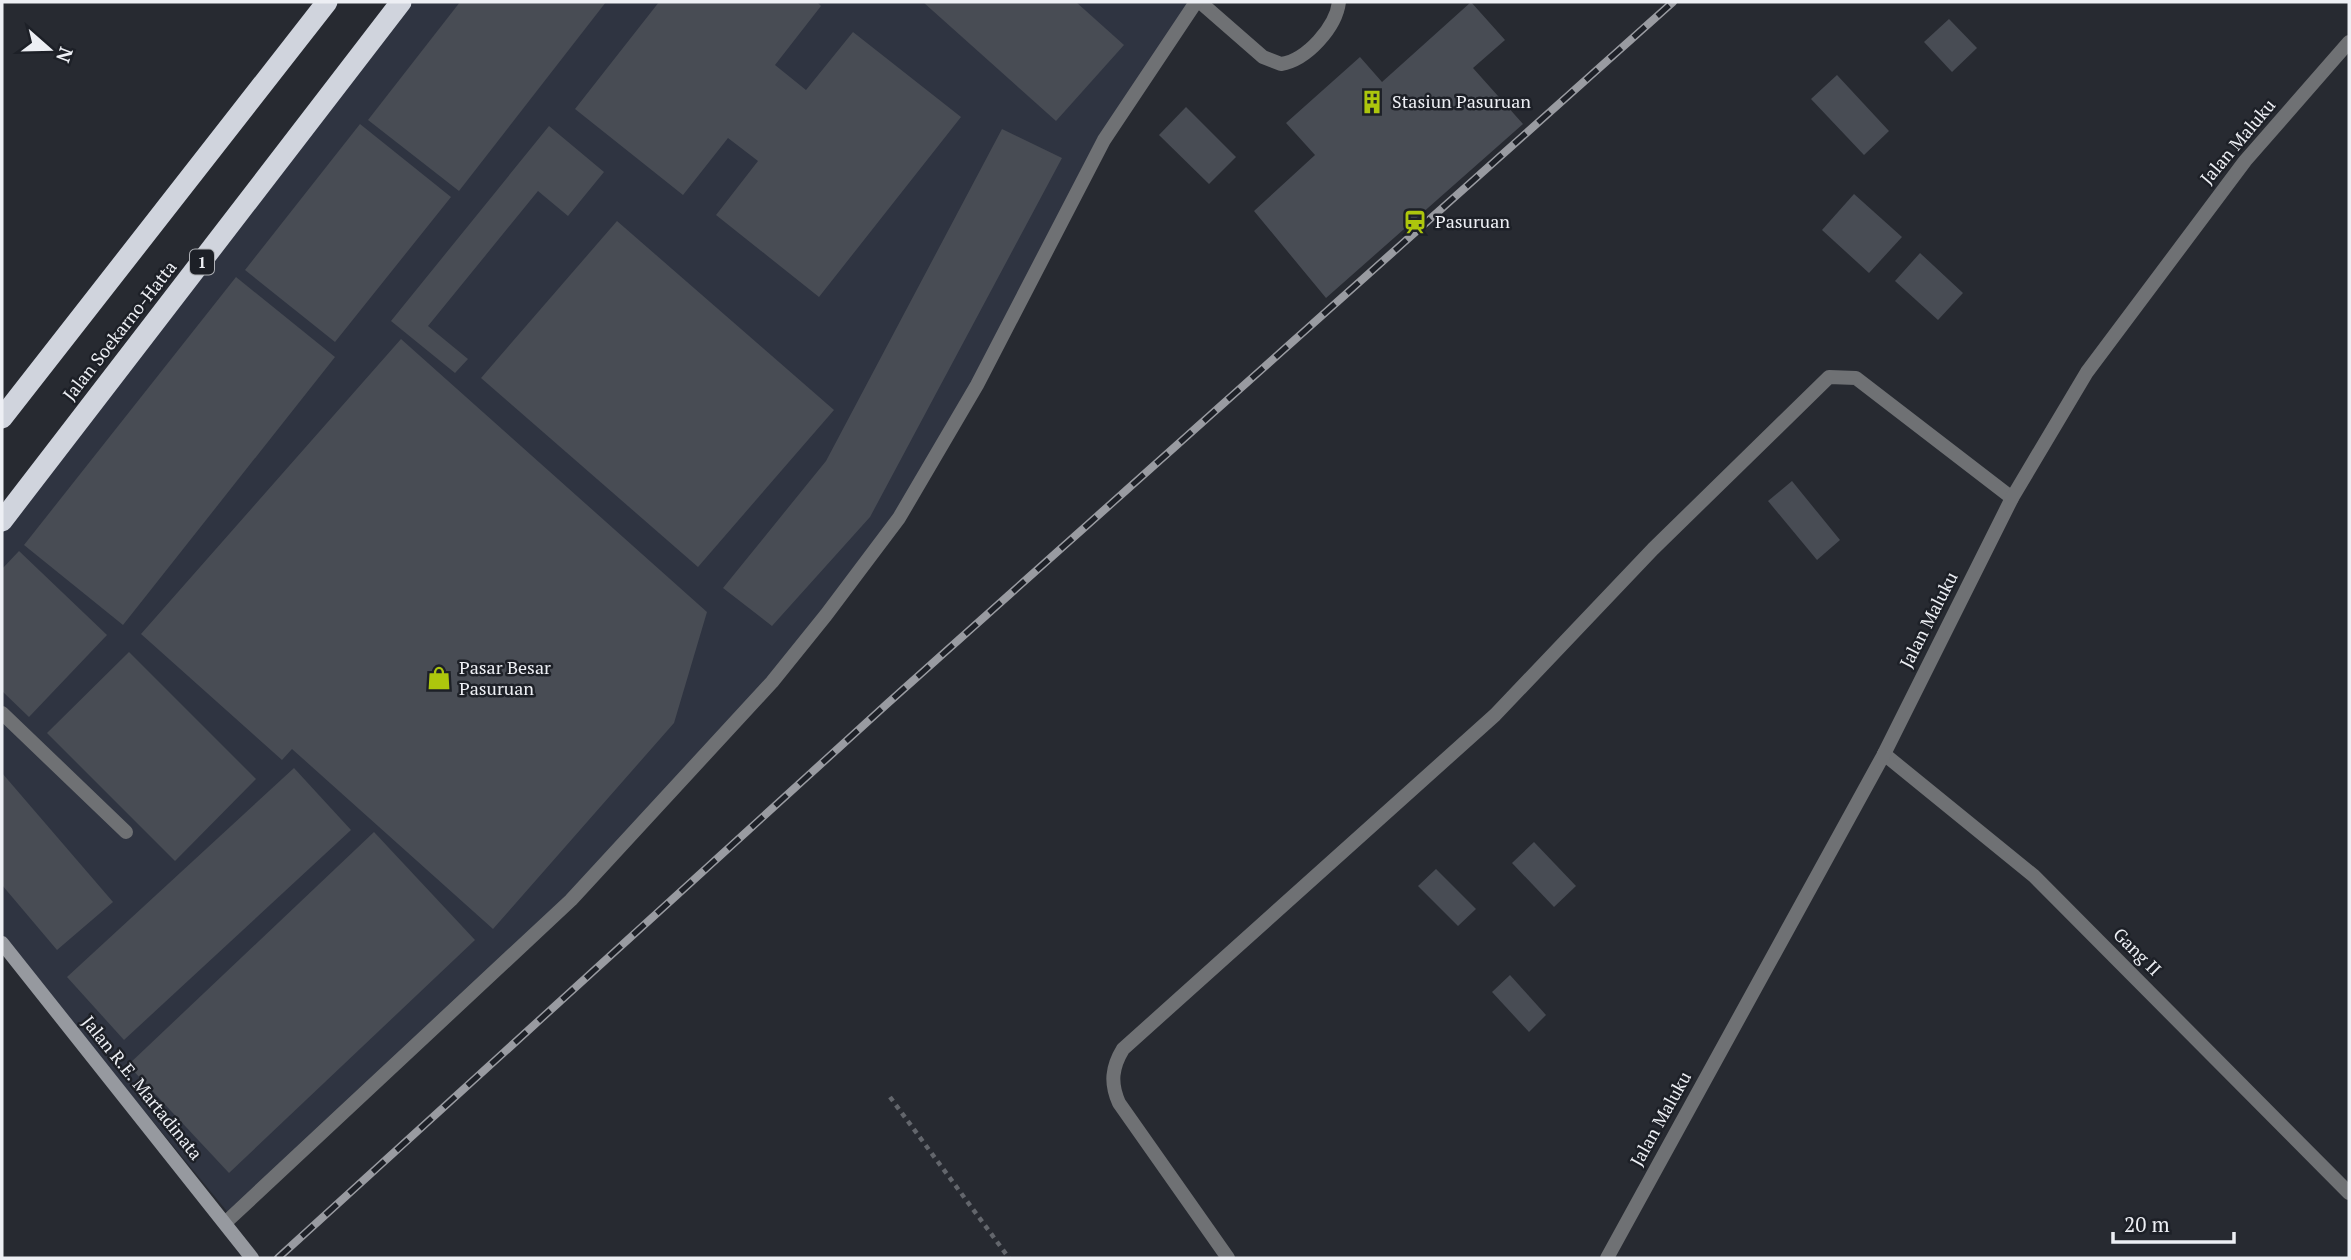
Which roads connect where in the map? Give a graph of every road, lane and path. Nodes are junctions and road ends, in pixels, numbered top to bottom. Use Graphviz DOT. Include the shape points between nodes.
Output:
graph roads {
  1 [pos="327,2"];
  2 [pos="401,2"];
  3 [pos="1198,2"];
  4 [pos="1339,2"];
  5 [pos="2349,42"];
  6 [pos="2,418"];
  7 [pos="2012,498"];
  8 [pos="2,521"];
  9 [pos="2,713"];
  10 [pos="1884,754"];
  11 [pos="126,832"];
  12 [pos="2,943"];
  13 [pos="890,1097"];
  14 [pos="2349,1192"];
  15 [pos="225,1223"];
  16 [pos="252,1258"];
  17 [pos="1009,1258"];
  18 [pos="1228,1258"];
  19 [pos="1607,1258"];
  1 -- 6 [label="highway"];
  2 -- 8 [label="highway, Jalan Soekarno-Hatta / 1"];
  3 -- 4 [label="street" via="1263,57 1281,64 1302,55 1320,38 1338,14"];
  3 -- 15 [label="street" via="1104,140 977,385 899,518 826,615 772,682 571,900"];
  5 -- 7 [label="street, Jalan Maluku" via="2245,161 2087,372"];
  7 -- 10 [label="street, Jalan Maluku"];
  7 -- 18 [label="street" via="1856,379 1829,377 1653,549 1495,715 1123,1049 1113,1079 1119,1103"];
  9 -- 11 [label="street"];
  10 -- 14 [label="street, Gang II" via="2034,876"];
  10 -- 19 [label="street, Jalan Maluku"];
  12 -- 15 [label="street, Jalan R.E. Martadinata"];
  13 -- 17 [label="path"];
  15 -- 16 [label="street, Jalan R.E. Martadinata"];
}
